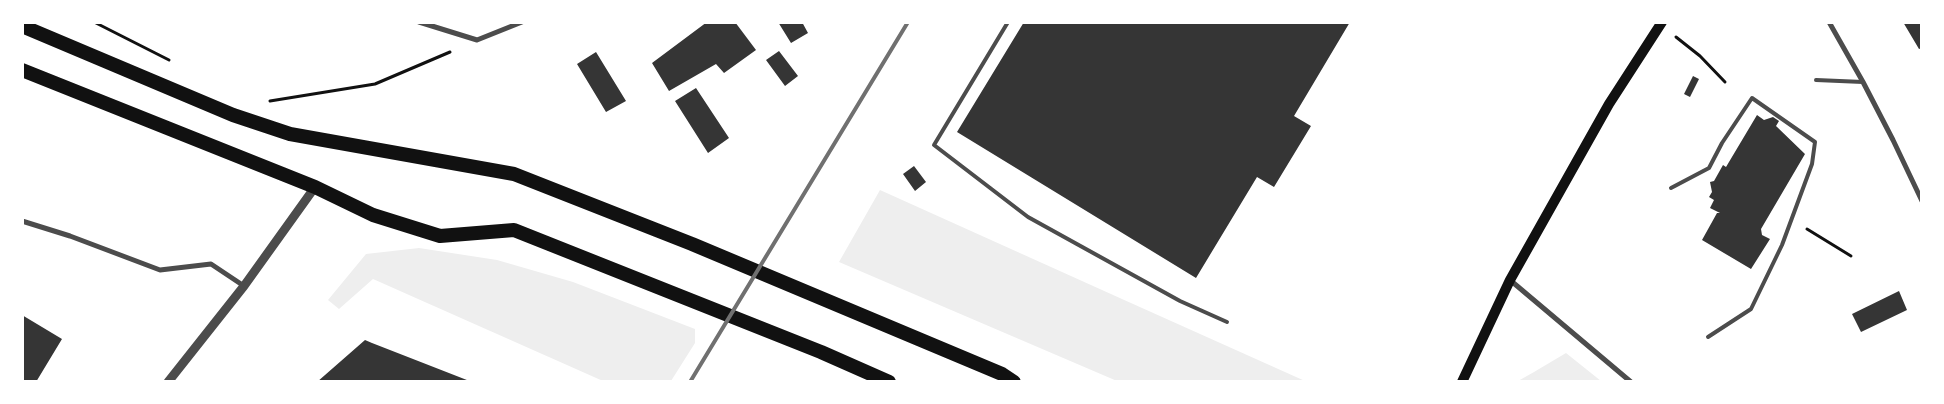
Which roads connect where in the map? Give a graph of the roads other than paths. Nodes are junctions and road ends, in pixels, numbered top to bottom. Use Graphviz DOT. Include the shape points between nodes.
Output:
graph roads {
  1 [pos="419,22"];
  2 [pos="522,22"];
  3 [pos="1008,22"];
  4 [pos="1829,22"];
  5 [pos="1661,24"];
  6 [pos="22,26"];
  7 [pos="22,70"];
  8 [pos="1816,80"];
  9 [pos="1864,82"];
  10 [pos="315,187"];
  11 [pos="1671,188"];
  12 [pos="1922,201"];
  13 [pos="22,220"];
  14 [pos="1510,280"];
  15 [pos="244,286"];
  16 [pos="1227,322"];
  17 [pos="1708,337"];
  18 [pos="1008,378"];
  19 [pos="168,382"];
  20 [pos="889,382"];
  21 [pos="1462,382"];
  22 [pos="1631,382"];
  1 -- 2 [label="street" via="477,40"];
  3 -- 16 [label="lane" via="934,146 1028,217 1180,301"];
  4 -- 9 [label="street"];
  5 -- 14 [label="main road" via="1609,104"];
  6 -- 18 [label="highway" via="233,114 290,134 514,174 692,244"];
  7 -- 10 [label="highway"];
  8 -- 9 [label="lane"];
  9 -- 12 [label="street"];
  10 -- 15 [label="street"];
  10 -- 20 [label="highway" via="373,215 440,236 514,230 822,352"];
  11 -- 17 [label="lane" via="1709,168 1752,98 1815,142 1812,164 1782,245 1751,309"];
  13 -- 15 [label="street" via="160,270 211,264"];
  14 -- 21 [label="main road"];
  14 -- 22 [label="street"];
  15 -- 19 [label="street"];
}
